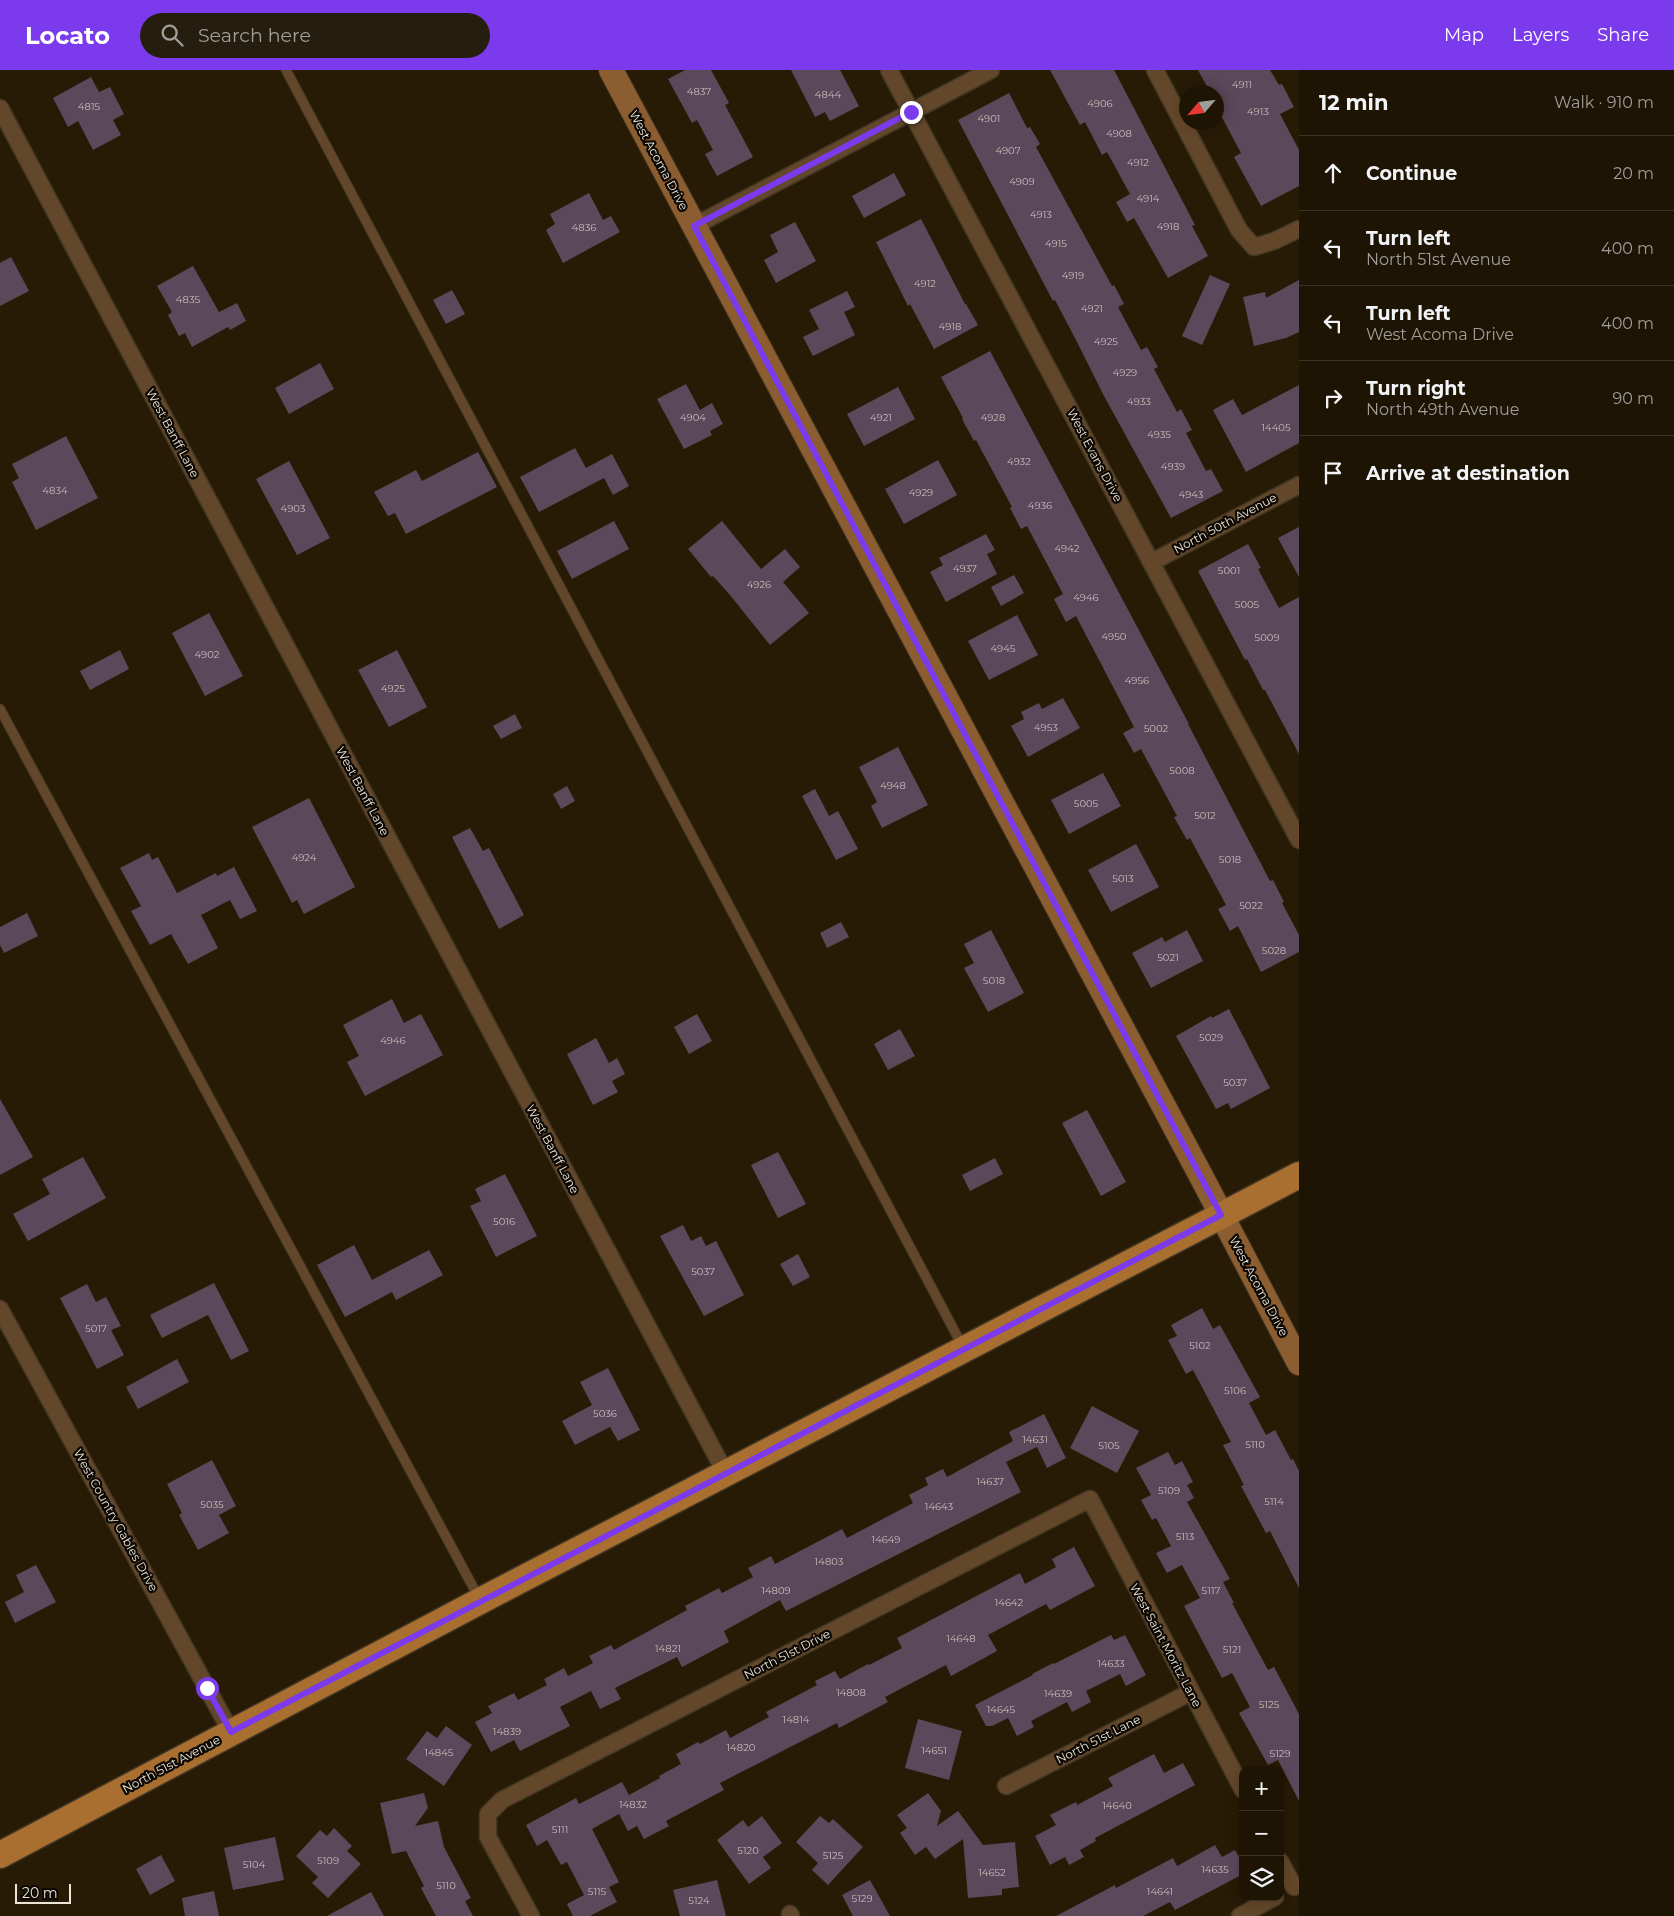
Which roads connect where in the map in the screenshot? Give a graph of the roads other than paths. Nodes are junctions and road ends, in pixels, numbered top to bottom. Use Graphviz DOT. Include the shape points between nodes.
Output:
graph roads {
  1 [pos="286,70"];
  2 [pos="611,70"];
  3 [pos="889,70"];
  4 [pos="991,70"];
  5 [pos="1155,70"];
  6 [pos="0,108"];
  7 [pos="911,112"];
  8 [pos="694,226"];
  9 [pos="1299,229"];
  10 [pos="1299,485"];
  11 [pos="1152,562"];
  12 [pos="0,709"];
  13 [pos="1299,840"];
  14 [pos="1299,1175"];
  15 [pos="1221,1215"];
  16 [pos="0,1309"];
  17 [pos="964,1349"];
  18 [pos="1299,1363"];
  19 [pos="726,1474"];
  20 [pos="1090,1499"];
  21 [pos="480,1601"];
  22 [pos="1191,1692"];
  23 [pos="231,1732"];
  24 [pos="1239,1782"];
  25 [pos="1006,1786"];
  26 [pos="0,1855"];
  27 [pos="1284,1871"];
  28 [pos="1291,1888"];
  29 [pos="1268,1901"];
  30 [pos="531,1916"];
  31 [pos="1240,1916"];
  1 -- 17 [label="lane"];
  2 -- 8 [label="street, West Acoma Drive"];
  3 -- 7 [label="street, West Evans Drive"];
  4 -- 7 [label="street"];
  5 -- 9 [label="street" via="1239,230 1254,247 1274,242"];
  6 -- 19 [label="street, West Banff Lane"];
  7 -- 8 [label="street"];
  7 -- 11 [label="street, West Evans Drive"];
  8 -- 15 [label="street, West Acoma Drive"];
  10 -- 11 [label="street, North 50th Avenue"];
  11 -- 13 [label="street, West Evans Drive"];
  12 -- 21 [label="lane"];
  14 -- 15 [label="main road, North 51st Avenue"];
  15 -- 17 [label="main road, North 51st Avenue"];
  15 -- 18 [label="street, West Acoma Drive"];
  16 -- 23 [label="street, West Country Gables Drive"];
  17 -- 19 [label="main road, North 51st Avenue"];
  19 -- 21 [label="main road, North 51st Avenue"];
  20 -- 22 [label="street, West Saint Moritz Lane"];
  20 -- 30 [label="street, North 51st Drive" via="502,1800 488,1814 488,1837"];
  21 -- 23 [label="main road, North 51st Avenue"];
  22 -- 24 [label="street, West Saint Moritz Lane"];
  22 -- 25 [label="street, North 51st Lane"];
  23 -- 26 [label="main road, North 51st Avenue"];
  27 -- 28 [label="street"];
  29 -- 31 [label="street"];
}
